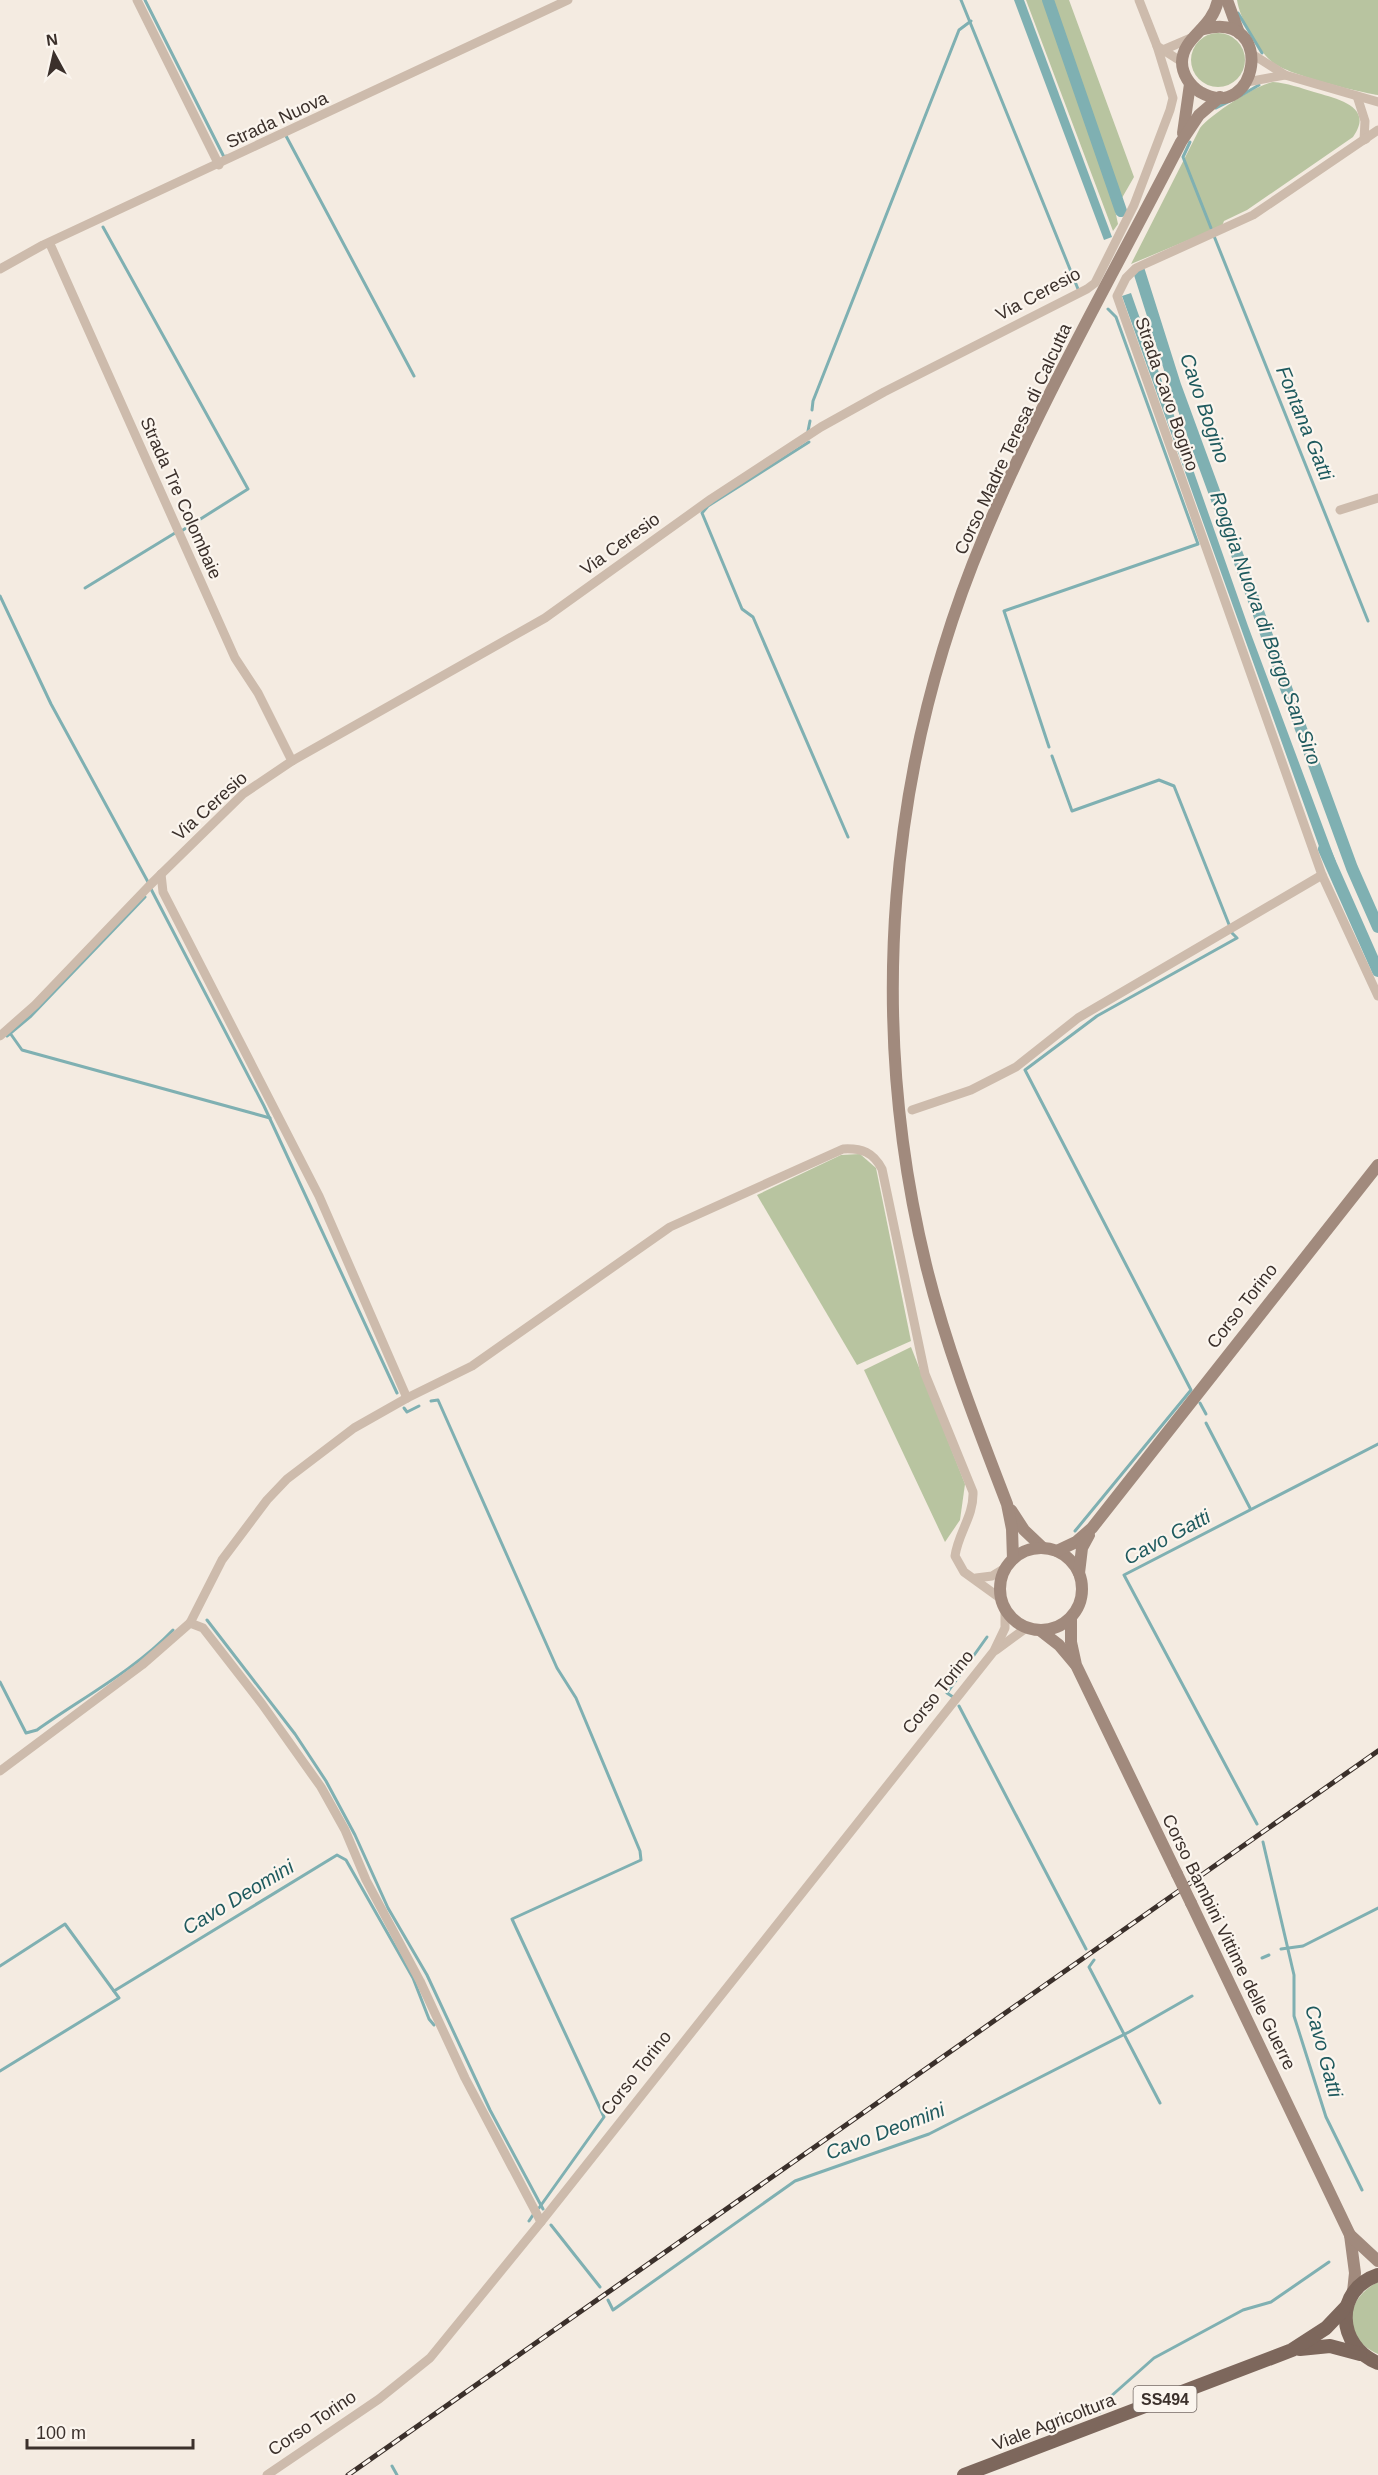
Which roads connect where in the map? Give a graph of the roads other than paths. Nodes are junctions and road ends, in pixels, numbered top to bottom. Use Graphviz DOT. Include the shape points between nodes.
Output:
graph roads {
  1 [pos="137,0"];
  2 [pos="568,0"];
  3 [pos="1139,0"];
  4 [pos="1218,0"];
  5 [pos="1227,0"];
  6 [pos="1204,29"];
  7 [pos="1239,33"];
  8 [pos="1192,38"];
  9 [pos="1160,48"];
  10 [pos="1252,54"];
  11 [pos="1182,62"];
  12 [pos="1285,75"];
  13 [pos="1247,82"];
  14 [pos="1190,84"];
  15 [pos="1357,96"];
  16 [pos="1220,97"];
  17 [pos="1378,102"];
  18 [pos="1378,130"];
  19 [pos="1378,135"];
  20 [pos="1364,140"];
  21 [pos="1181,142"];
  22 [pos="219,165"];
  23 [pos="50,244"];
  24 [pos="0,268"];
  25 [pos="1378,498"];
  26 [pos="1340,510"];
  27 [pos="292,761"];
  28 [pos="161,874"];
  29 [pos="1322,875"];
  30 [pos="1378,996"];
  31 [pos="0,1036"];
  32 [pos="912,1110"];
  33 [pos="1378,1165"];
  34 [pos="407,1398"];
  35 [pos="1007,1504"];
  36 [pos="1092,1528"];
  37 [pos="1044,1548"];
  38 [pos="1057,1551"];
  39 [pos="1009,1564"];
  40 [pos="1079,1573"];
  41 [pos="976,1578"];
  42 [pos="1000,1598"];
  43 [pos="1005,1611"];
  44 [pos="1071,1618"];
  45 [pos="190,1623"];
  46 [pos="1026,1628"];
  47 [pos="1041,1631"];
  48 [pos="994,1651"];
  49 [pos="1076,1665"];
  50 [pos="0,1771"];
  51 [pos="542,2222"];
  52 [pos="1350,2235"];
  53 [pos="1378,2261"];
  54 [pos="1378,2275"];
  55 [pos="1353,2292"];
  56 [pos="1346,2307"];
  57 [pos="1292,2350"];
  58 [pos="1362,2355"];
  59 [pos="1378,2363"];
  60 [pos="267,2475"];
  61 [pos="964,2475"];
  1 -- 22 [label="street"];
  2 -- 22 [label="street, Strada Nuova"];
  3 -- 9 [label="street"];
  4 -- 6 [label="main road"];
  5 -- 7 [label="main road"];
  6 -- 7 [label="main road" via="1222,27"];
  6 -- 8 [label="main road"];
  7 -- 10 [label="main road"];
  8 -- 9 [label="street"];
  8 -- 11 [label="main road"];
  9 -- 11 [label="street"];
  9 -- 27 [label="street, Via Ceresio" via="1173,98 1170,110 1134,205 1095,283 821,427 711,499 545,618"];
  10 -- 12 [label="street"];
  10 -- 13 [label="main road" via="1253,69"];
  11 -- 14 [label="main road"];
  12 -- 13 [label="street"];
  12 -- 15 [label="street"];
  13 -- 16 [label="main road" via="1235,93"];
  14 -- 16 [label="main road" via="1204,94"];
  14 -- 21 [label="main road, Corso Madre Teresa di Calcutta"];
  15 -- 17 [label="street"];
  15 -- 20 [label="street" via="1365,121"];
  16 -- 21 [label="main road, Corso Madre Teresa di Calcutta" via="1199,115"];
  18 -- 20 [label="street, Strada Cavo Bogino"];
  19 -- 20 [label="street"];
  20 -- 29 [label="street, Strada Cavo Bogino" via="1253,215 1136,268 1117,296"];
  21 -- 35 [label="main road, Corso Madre Teresa di Calcutta" via="1039,418 984,536 931,689 904,821 895,899 892,1012 911,1195 946,1337"];
  22 -- 23 [label="street, Strada Nuova"];
  23 -- 24 [label="street, Strada Nuova"];
  23 -- 27 [label="street, Strada Tre Colombaie" via="235,658 258,693"];
  25 -- 26 [label="street"];
  27 -- 28 [label="street, Via Ceresio" via="243,794"];
  28 -- 31 [label="street, Via Ceresio"];
  28 -- 34 [label="street" via="163,892 319,1196"];
  29 -- 30 [label="street, Strada Cavo Bogino"];
  29 -- 32 [label="street" via="1078,1018 1016,1067 970,1090"];
  33 -- 36 [label="main road, Corso Torino"];
  34 -- 41 [label="street" via="472,1366 670,1227 843,1149 866,1151 875,1157 884,1178 926,1374 970,1482 973,1502 956,1556 964,1572"];
  34 -- 45 [label="street" via="354,1428 287,1479 247,1523 222,1560"];
  35 -- 37 [label="main road" via="1024,1530"];
  35 -- 39 [label="main road" via="1012,1529"];
  36 -- 38 [label="main road, Corso Torino"];
  36 -- 40 [label="main road, Corso Torino" via="1082,1548"];
  37 -- 38 [label="main road"];
  37 -- 39 [label="main road" via="1027,1551"];
  38 -- 40 [label="main road"];
  39 -- 41 [label="street" via="992,1576"];
  39 -- 42 [label="main road" via="1000,1584"];
  40 -- 44 [label="main road" via="1082,1597"];
  41 -- 42 [label="street"];
  42 -- 43 [label="main road"];
  43 -- 46 [label="main road"];
  43 -- 48 [label="street, Corso Torino" via="1005,1628"];
  44 -- 47 [label="main road"];
  44 -- 49 [label="main road"];
  45 -- 50 [label="street" via="142,1665"];
  45 -- 51 [label="street" via="203,1628 321,1787 465,2078"];
  46 -- 47 [label="main road"];
  46 -- 48 [label="street, Corso Torino"];
  47 -- 49 [label="main road"];
  48 -- 51 [label="street, Corso Torino"];
  49 -- 52 [label="main road, Corso Bambini Vittime delle Guerre, bridge"];
  51 -- 60 [label="street, Corso Torino" via="422,2365"];
  52 -- 53 [label="main road, Corso Bambini Vittime delle Guerre"];
  52 -- 55 [label="main road, Corso Bambini Vittime delle Guerre" via="1355,2272"];
  54 -- 55 [label="main road"];
  55 -- 56 [label="main road, Viale Agricoltura"];
  56 -- 57 [label="main road, Viale Agricoltura / SS494" via="1326,2328"];
  56 -- 58 [label="main road" via="1347,2334"];
  57 -- 58 [label="main road, Viale Agricoltura / SS494" via="1330,2346"];
  57 -- 61 [label="main road, Viale Agricoltura / SS494"];
  58 -- 59 [label="main road, Viale Agricoltura"];
}
